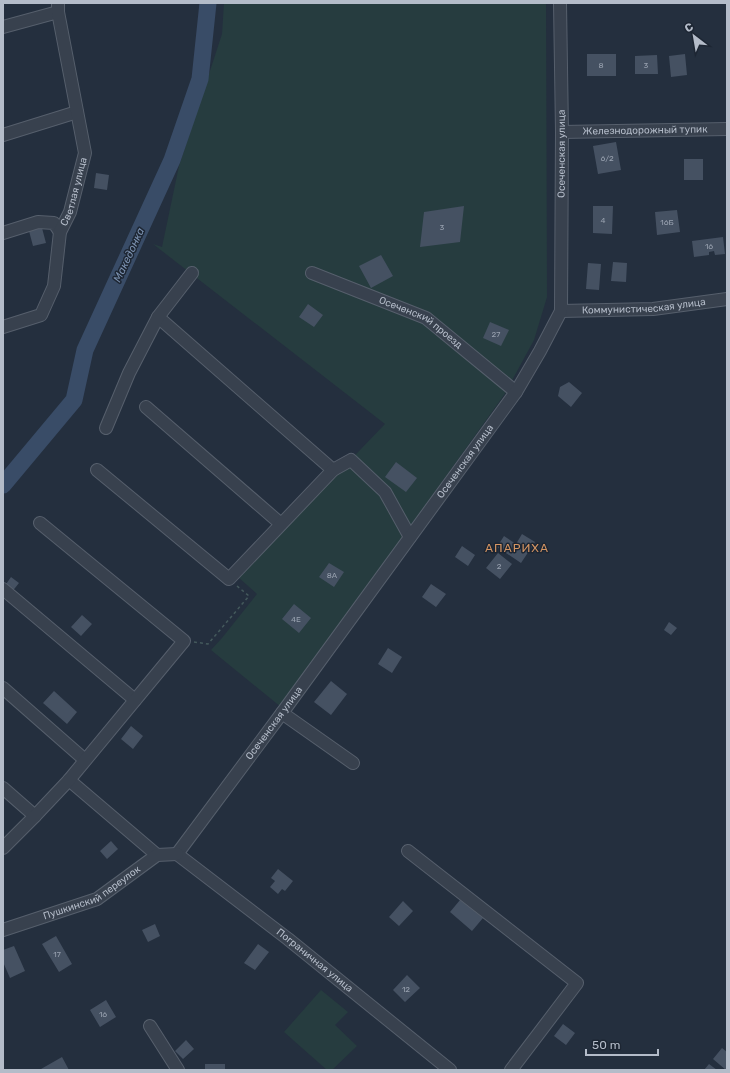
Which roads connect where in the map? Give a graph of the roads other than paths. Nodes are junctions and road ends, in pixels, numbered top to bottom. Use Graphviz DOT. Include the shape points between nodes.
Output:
graph roads {
  1 [pos="560,3"];
  2 [pos="58,8"];
  3 [pos="3,27"];
  4 [pos="77,112"];
  5 [pos="727,129"];
  6 [pos="562,132"];
  7 [pos="3,135"];
  8 [pos="60,232"];
  9 [pos="3,233"];
  10 [pos="192,273"];
  11 [pos="312,273"];
  12 [pos="727,299"];
  13 [pos="561,312"];
  14 [pos="158,317"];
  15 [pos="3,327"];
  16 [pos="516,392"];
  17 [pos="146,407"];
  18 [pos="106,428"];
  19 [pos="97,470"];
  20 [pos="333,470"];
  21 [pos="40,523"];
  22 [pos="281,524"];
  23 [pos="410,537"];
  24 [pos="3,589"];
  25 [pos="3,688"];
  26 [pos="135,700"];
  27 [pos="282,713"];
  28 [pos="85,760"];
  29 [pos="353,764"];
  30 [pos="69,780"];
  31 [pos="3,788"];
  32 [pos="36,816"];
  33 [pos="3,848"];
  34 [pos="408,851"];
  35 [pos="177,854"];
  36 [pos="157,855"];
  37 [pos="3,930"];
  38 [pos="150,1026"];
  39 [pos="178,1070"];
  40 [pos="450,1070"];
  41 [pos="511,1070"];
  1 -- 6 [label="street, Осеченская улица"];
  2 -- 3 [label="street"];
  2 -- 4 [label="street, Светлая улица"];
  4 -- 7 [label="street"];
  4 -- 8 [label="street, Светлая улица" via="85,153 70,212"];
  5 -- 6 [label="street, Железнодорожный тупик"];
  6 -- 13 [label="street, Осеченская улица"];
  8 -- 9 [label="street" via="54,223 38,222"];
  8 -- 15 [label="street, Светлая улица" via="54,286 41,315"];
  10 -- 14 [label="street"];
  11 -- 16 [label="street, Осеченский проезд" via="426,318"];
  12 -- 13 [label="street, Коммунистическая улица" via="653,309"];
  13 -- 16 [label="street, Осеченская улица"];
  14 -- 18 [label="street" via="129,373"];
  14 -- 20 [label="street"];
  16 -- 23 [label="street, Осеченская улица"];
  17 -- 22 [label="street"];
  19 -- 22 [label="street" via="229,579"];
  20 -- 22 [label="street"];
  20 -- 23 [label="street" via="351,460 385,492"];
  21 -- 26 [label="street" via="184,641"];
  23 -- 27 [label="street, Осеченская улица"];
  24 -- 26 [label="street"];
  25 -- 28 [label="street"];
  26 -- 28 [label="street"];
  27 -- 29 [label="street"];
  27 -- 35 [label="street, Осеченская улица"];
  28 -- 30 [label="street"];
  30 -- 32 [label="street"];
  30 -- 36 [label="street"];
  31 -- 32 [label="street"];
  32 -- 33 [label="street"];
  34 -- 41 [label="street" via="577,984"];
  35 -- 36 [label="street"];
  35 -- 40 [label="street, Пограничная улица" via="288,939"];
  36 -- 37 [label="street, Пушкинский переулок" via="98,899"];
  38 -- 39 [label="street"];
}
